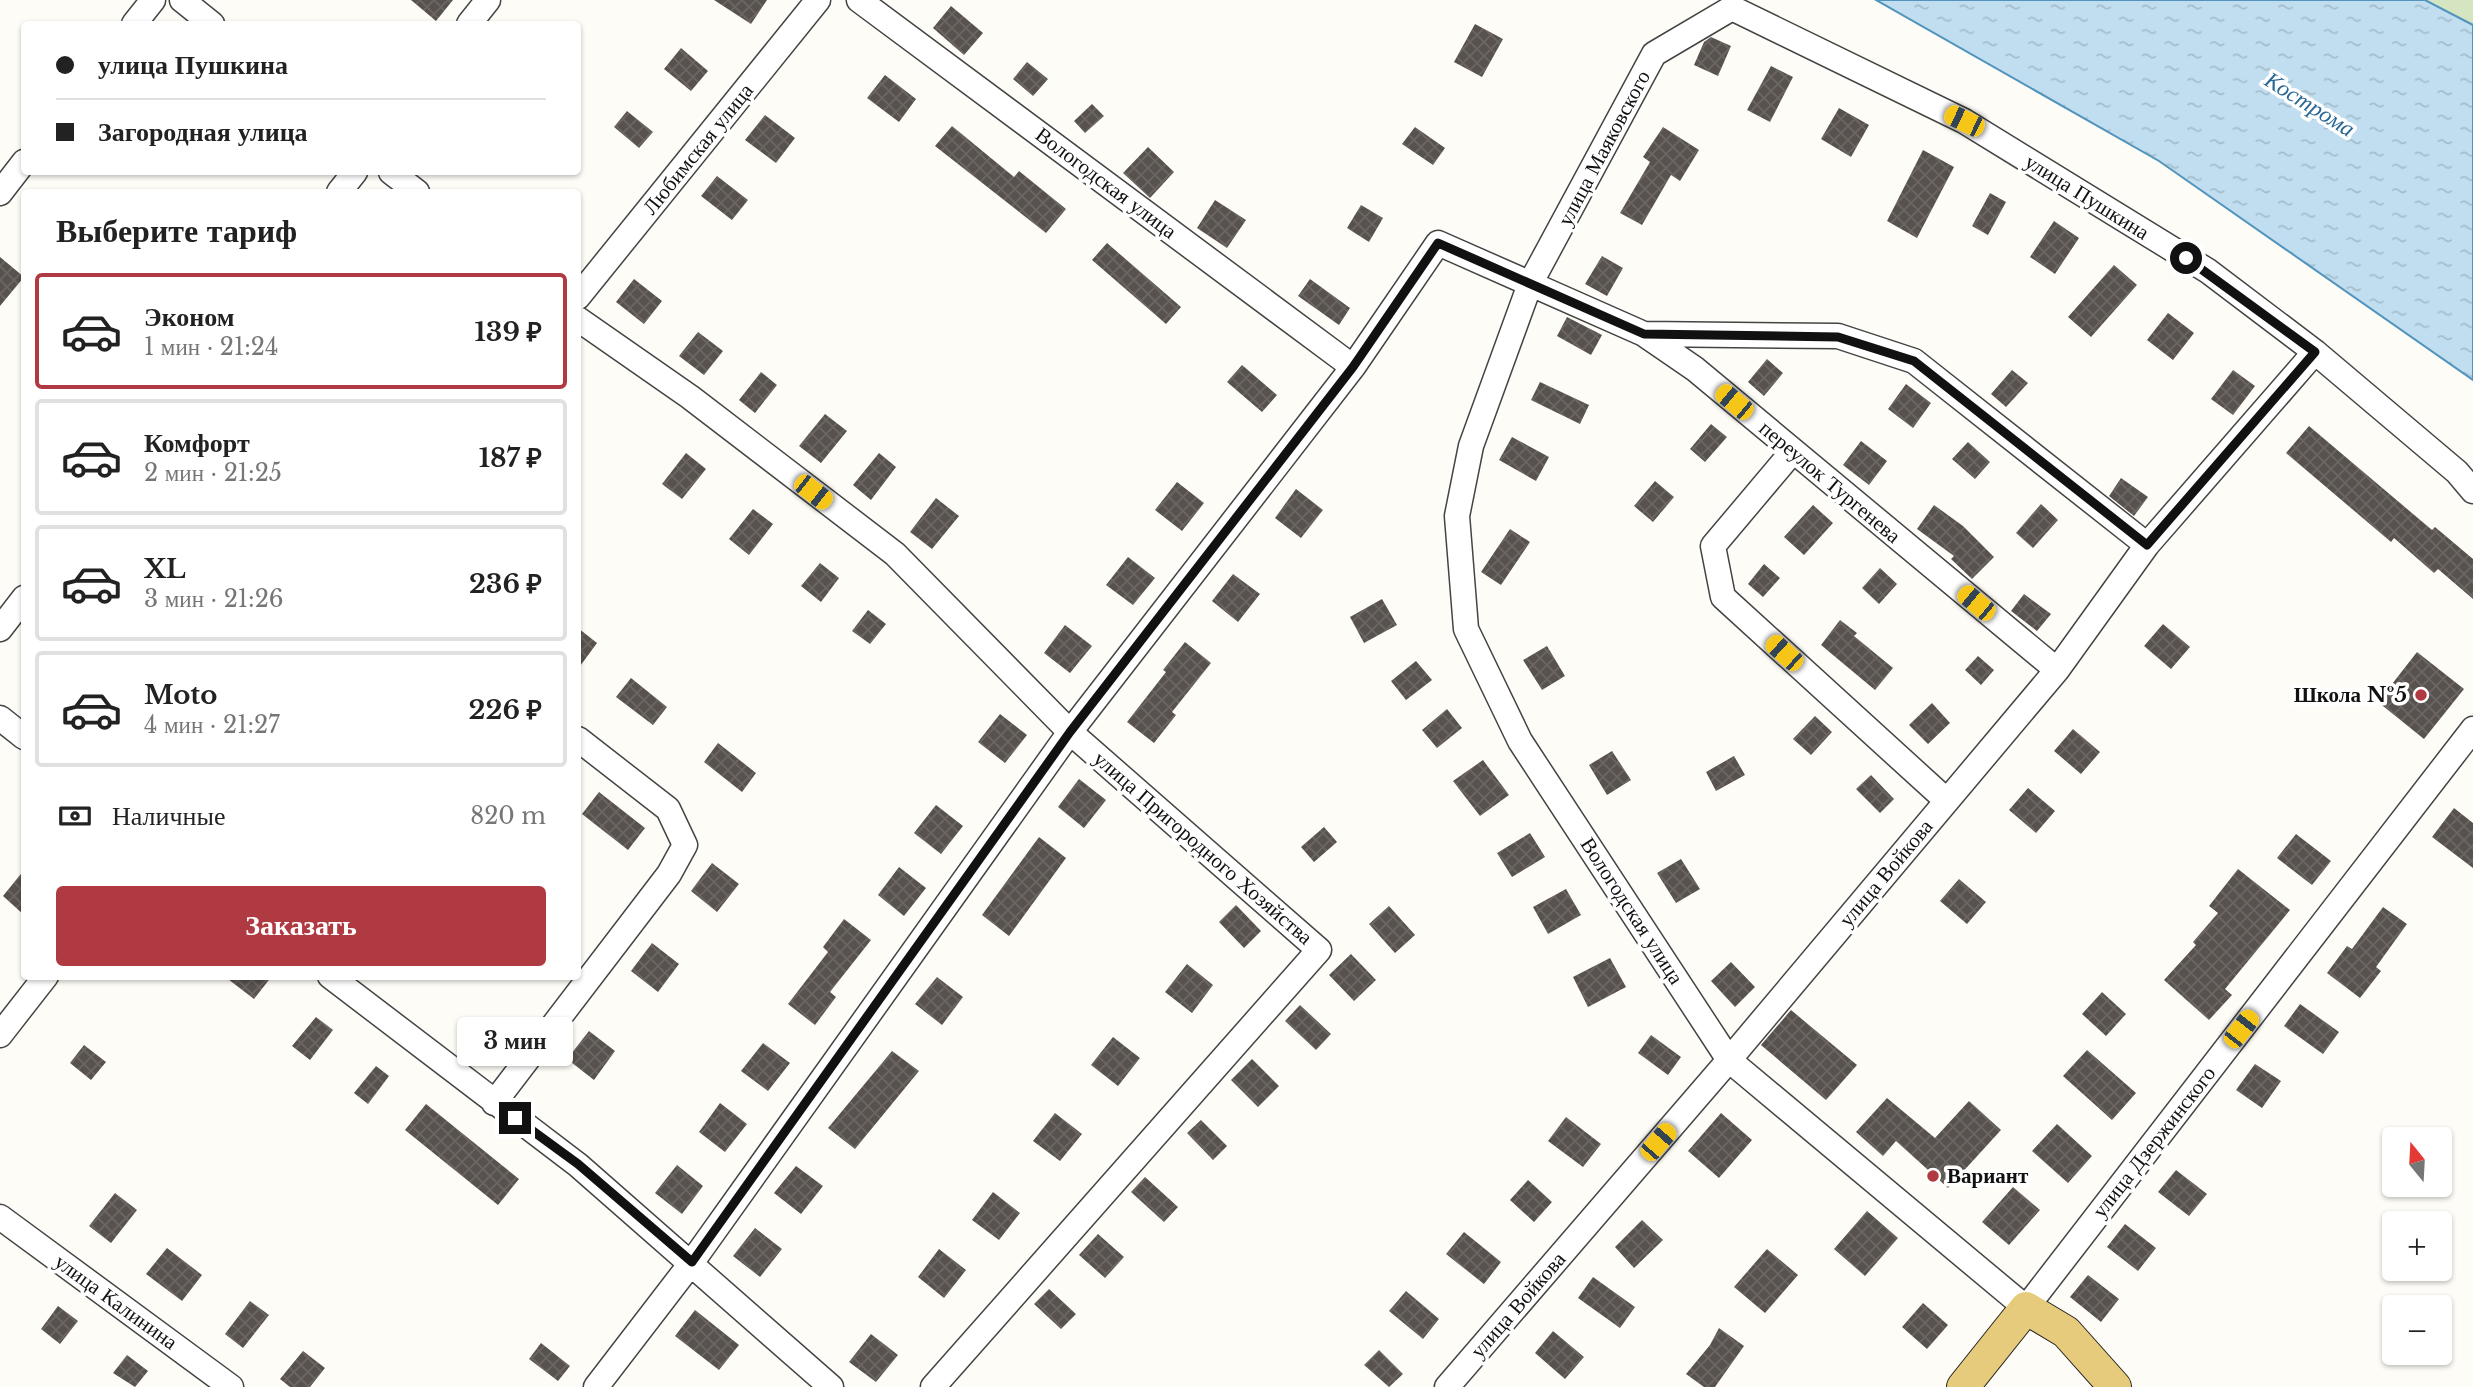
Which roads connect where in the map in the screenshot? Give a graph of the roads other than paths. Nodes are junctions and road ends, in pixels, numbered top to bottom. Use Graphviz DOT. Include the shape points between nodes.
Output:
graph roads {
  1 [pos="153,0"];
  2 [pos="182,0"];
  3 [pos="488,0"];
  4 [pos="818,0"];
  5 [pos="859,0"];
  6 [pos="1732,8"];
  7 [pos="136,21"];
  8 [pos="208,21"];
  9 [pos="471,21"];
  10 [pos="21,166"];
  11 [pos="353,175"];
  12 [pos="395,175"];
  13 [pos="341,189"];
  14 [pos="413,189"];
  15 [pos="0,193"];
  16 [pos="1530,284"];
  17 [pos="581,293"];
  18 [pos="581,321"];
  19 [pos="1644,334"];
  20 [pos="2315,352"];
  21 [pos="1353,367"];
  22 [pos="1793,451"];
  23 [pos="2473,491"];
  24 [pos="2147,545"];
  25 [pos="21,602"];
  26 [pos="0,629"];
  27 [pos="2057,670"];
  28 [pos="0,718"];
  29 [pos="2473,729"];
  30 [pos="1070,732"];
  31 [pos="21,735"];
  32 [pos="581,741"];
  33 [pos="1947,801"];
  34 [pos="43,980"];
  35 [pos="335,980"];
  36 [pos="0,1035"];
  37 [pos="1729,1060"];
  38 [pos="494,1103"];
  39 [pos="0,1217"];
  40 [pos="692,1262"];
  41 [pos="2026,1308"];
  42 [pos="231,1387"];
  43 [pos="596,1387"];
  44 [pos="831,1387"];
  45 [pos="933,1387"];
  46 [pos="1447,1387"];
  47 [pos="1963,1387"];
  48 [pos="2115,1387"];
  1 -- 7 [label="street"];
  2 -- 8 [label="street"];
  3 -- 9 [label="street"];
  4 -- 17 [label="street, Любимская улица"];
  5 -- 21 [label="street, Вологодская улица"];
  6 -- 16 [label="street, улица Маяковского" via="1654,54"];
  6 -- 20 [label="street, улица Пушкина" via="1964,121 2208,271"];
  10 -- 15 [label="street"];
  11 -- 13 [label="street"];
  12 -- 14 [label="street"];
  16 -- 19 [label="street, переулок Тургенева"];
  16 -- 21 [label="street, переулок Тургенева" via="1438,243"];
  16 -- 37 [label="street, Вологодская улица" via="1471,446 1457,516 1466,629 1520,741"];
  18 -- 30 [label="street, улица Пригородного Хозяйства" via="690,397 895,554"];
  19 -- 22 [label="street, переулок Тургенева" via="1695,369"];
  19 -- 24 [label="street" via="1838,337 1914,361"];
  20 -- 23 [label="street, улица Пушкина"];
  20 -- 24 [label="street, улица Войкова"];
  21 -- 30 [label="street"];
  22 -- 27 [label="street, переулок Тургенева"];
  22 -- 33 [label="street" via="1713,546 1723,597"];
  24 -- 27 [label="street, улица Войкова"];
  25 -- 26 [label="street"];
  27 -- 33 [label="street, улица Войкова"];
  28 -- 31 [label="street"];
  29 -- 41 [label="street, улица Дзержинского"];
  30 -- 40 [label="street"];
  30 -- 45 [label="street, улица Пригородного Хозяйства" via="1319,950"];
  32 -- 38 [label="street" via="668,809 685,845 669,874"];
  33 -- 37 [label="street, улица Войкова"];
  34 -- 36 [label="street"];
  35 -- 38 [label="street"];
  37 -- 41 [label="street, Вологодская улица"];
  37 -- 46 [label="street, улица Войкова"];
  38 -- 40 [label="street" via="578,1164"];
  39 -- 42 [label="street, улица Калинина"];
  40 -- 43 [label="street"];
  40 -- 44 [label="street"];
  41 -- 47 [label="main road, улица Дзержинского"];
  41 -- 48 [label="main road, Вологодская улица" via="2066,1332"];
}
